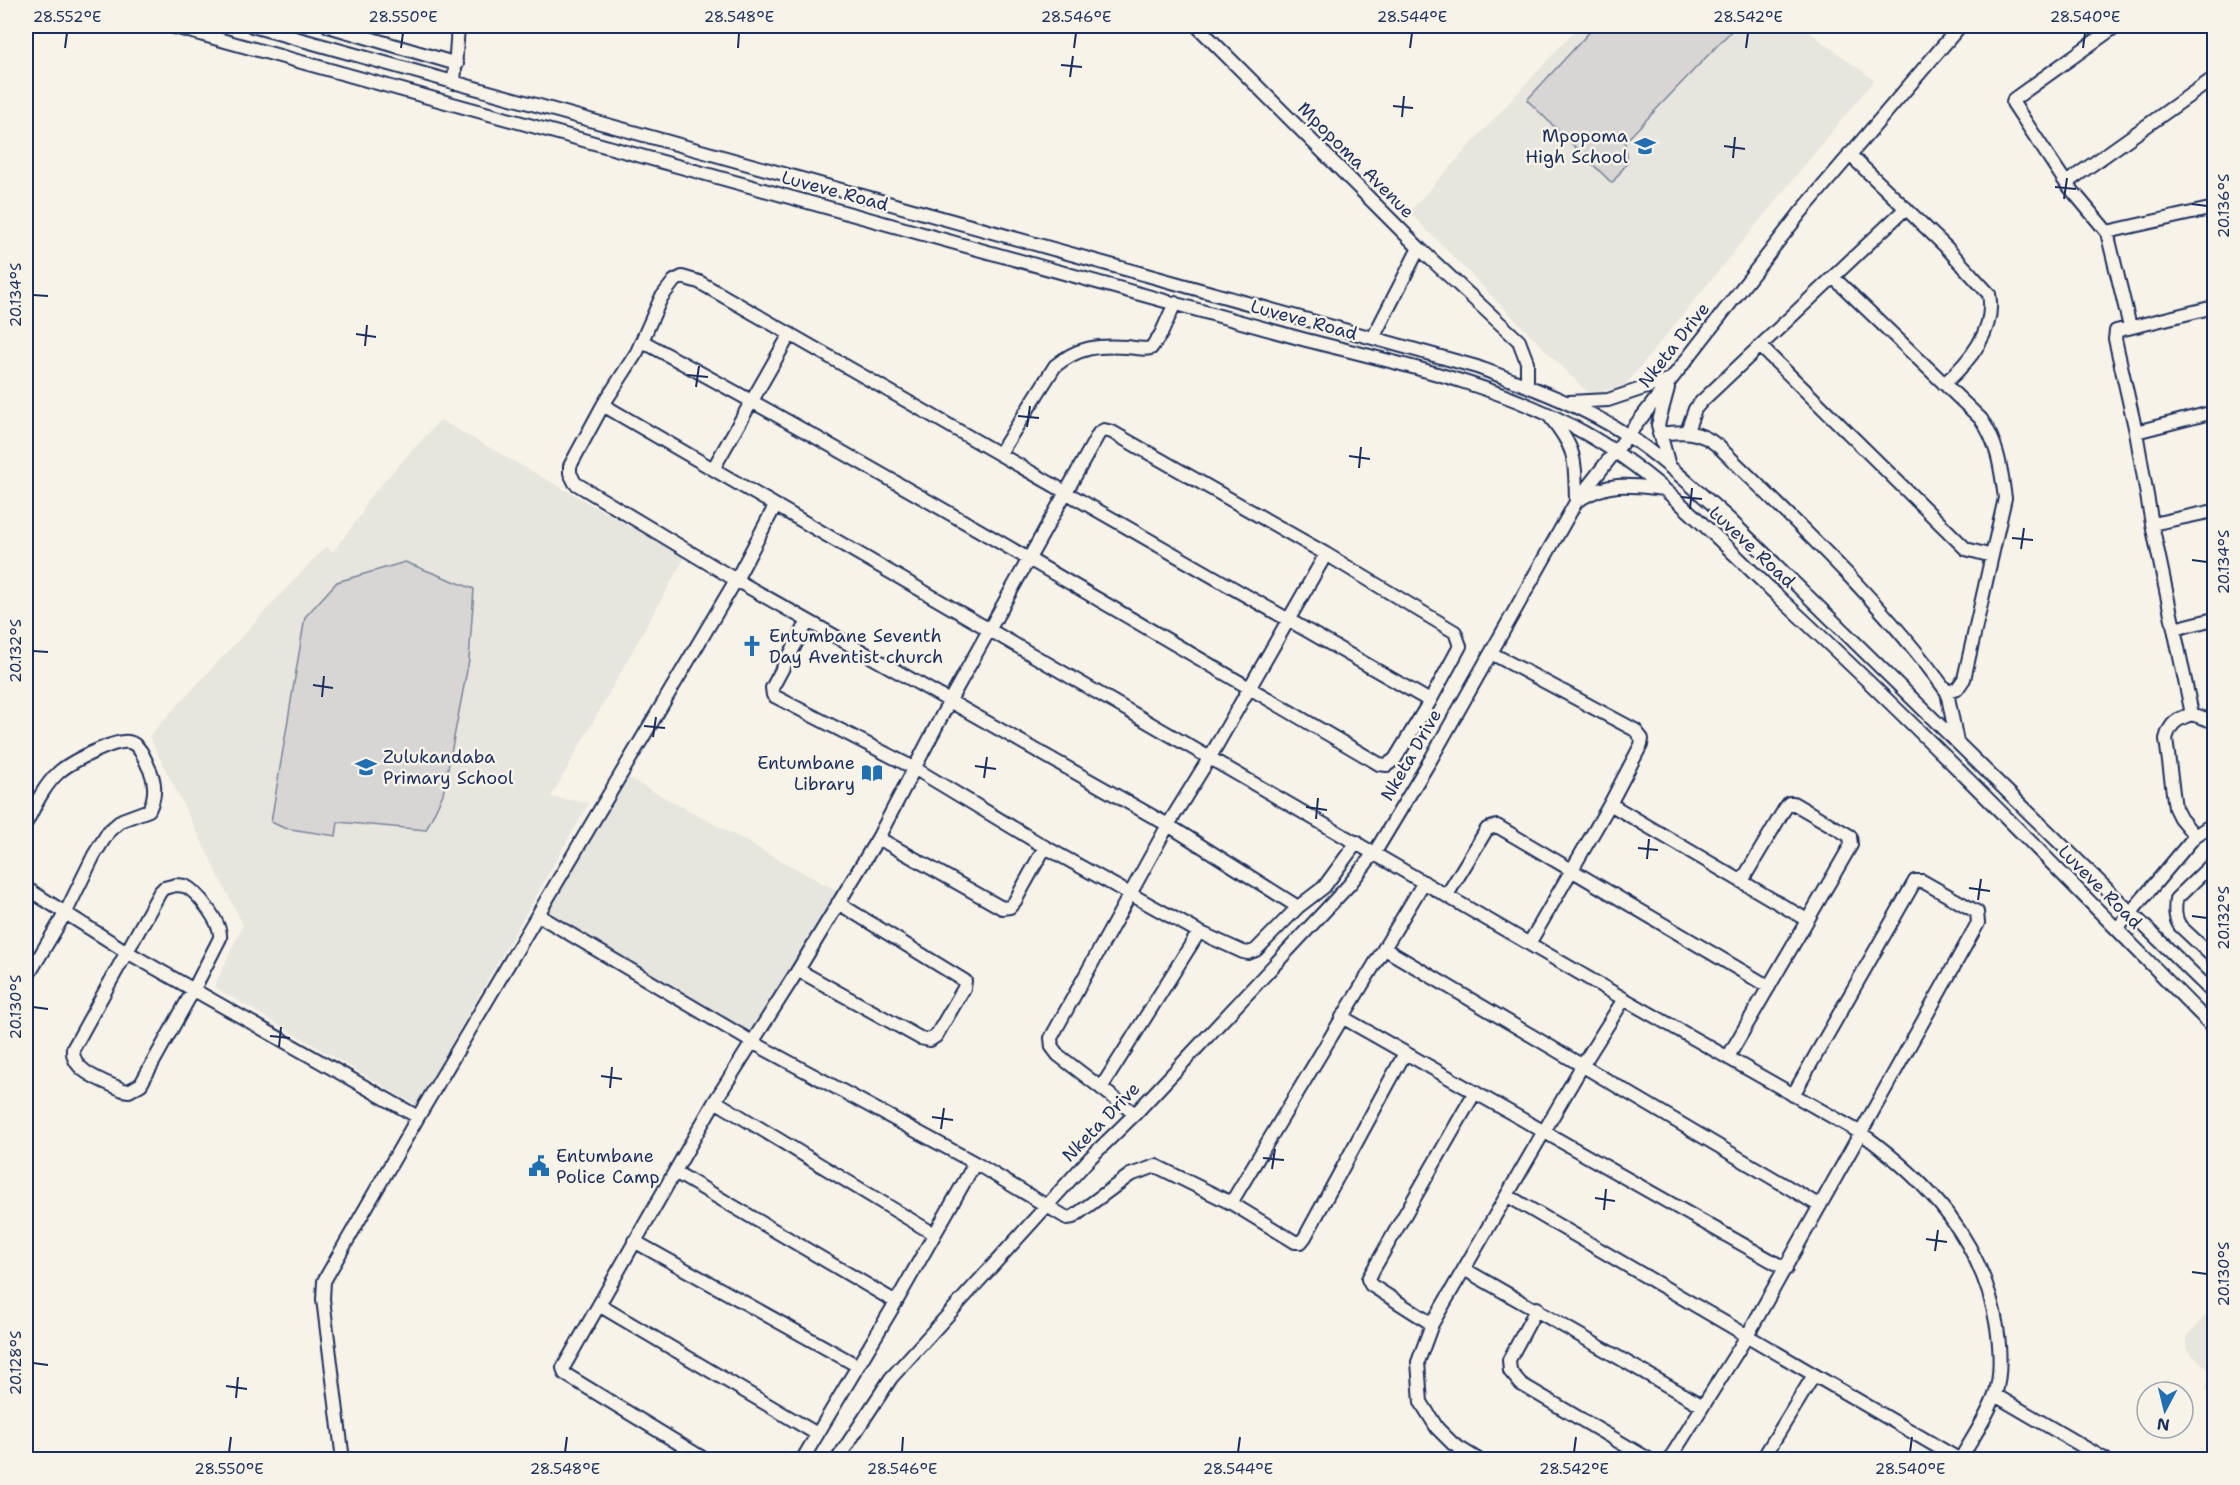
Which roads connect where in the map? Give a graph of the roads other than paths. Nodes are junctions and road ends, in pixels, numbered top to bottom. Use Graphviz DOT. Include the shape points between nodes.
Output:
graph roads {
  1 [pos="171,26"];
  2 [pos="252,26"];
  3 [pos="328,26"];
  4 [pos="458,26"];
  5 [pos="1197,26"];
  6 [pos="1960,26"];
  7 [pos="2116,26"];
  8 [pos="457,64"];
  9 [pos="2214,78"];
  10 [pos="454,82"];
  11 [pos="1849,154"];
  12 [pos="2066,183"];
  13 [pos="1906,208"];
  14 [pos="2214,208"];
  15 [pos="2107,232"];
  16 [pos="1419,249"];
  17 [pos="1833,277"];
  18 [pos="1175,303"];
  19 [pos="2214,307"];
  20 [pos="2130,327"];
  21 [pos="790,334"];
  22 [pos="1372,338"];
  23 [pos="642,341"];
  24 [pos="1760,346"];
  25 [pos="1672,379"];
  26 [pos="1944,384"];
  27 [pos="1527,386"];
  28 [pos="751,400"];
  29 [pos="1568,402"];
  30 [pos="603,405"];
  31 [pos="2214,412"];
  32 [pos="1547,413"];
  33 [pos="1687,431"];
  34 [pos="2136,432"];
  35 [pos="1626,434"];
  36 [pos="1659,434"];
  37 [pos="1614,450"];
  38 [pos="1000,453"];
  39 [pos="1669,466"];
  40 [pos="712,469"];
  41 [pos="1664,489"];
  42 [pos="1067,491"];
  43 [pos="1576,501"];
  44 [pos="775,506"];
  45 [pos="2214,511"];
  46 [pos="2152,524"];
  47 [pos="1326,554"];
  48 [pos="1992,556"];
  49 [pos="1030,559"];
  50 [pos="736,580"];
  51 [pos="2214,619"];
  52 [pos="808,621"];
  53 [pos="1289,621"];
  54 [pos="2174,629"];
  55 [pos="989,630"];
  56 [pos="1491,653"];
  57 [pos="1250,688"];
  58 [pos="1947,692"];
  59 [pos="950,700"];
  60 [pos="1430,701"];
  61 [pos="2192,714"];
  62 [pos="2214,719"];
  63 [pos="1957,742"];
  64 [pos="1210,757"];
  65 [pos="914,768"];
  66 [pos="1610,804"];
  67 [pos="26,823"];
  68 [pos="2214,823"];
  69 [pos="1167,825"];
  70 [pos="2194,836"];
  71 [pos="878,838"];
  72 [pos="1357,842"];
  73 [pos="1045,847"];
  74 [pos="1375,852"];
  75 [pos="2214,862"];
  76 [pos="1571,870"];
  77 [pos="1742,881"];
  78 [pos="1424,882"];
  79 [pos="26,888"];
  80 [pos="1130,892"];
  81 [pos="1447,895"];
  82 [pos="838,903"];
  83 [pos="1298,908"];
  84 [pos="66,912"];
  85 [pos="2131,913"];
  86 [pos="538,915"];
  87 [pos="1808,920"];
  88 [pos="2116,929"];
  89 [pos="1199,932"];
  90 [pos="1530,942"];
  91 [pos="1385,949"];
  92 [pos="128,952"];
  93 [pos="2214,958"];
  94 [pos="798,970"];
  95 [pos="26,979"];
  96 [pos="1769,987"];
  97 [pos="194,989"];
  98 [pos="2214,994"];
  99 [pos="1624,999"];
  100 [pos="1342,1017"];
  101 [pos="2214,1028"];
  102 [pos="752,1042"];
  103 [pos="1405,1053"];
  104 [pos="1728,1057"];
  105 [pos="1582,1066"];
  106 [pos="1101,1088"];
  107 [pos="1475,1092"];
  108 [pos="1792,1095"];
  109 [pos="715,1101"];
  110 [pos="1135,1114"];
  111 [pos="418,1117"];
  112 [pos="1545,1131"];
  113 [pos="1861,1133"];
  114 [pos="975,1163"];
  115 [pos="675,1172"];
  116 [pos="1508,1196"];
  117 [pos="1232,1203"];
  118 [pos="1046,1206"];
  119 [pos="1820,1206"];
  120 [pos="934,1234"];
  121 [pos="634,1241"];
  122 [pos="1464,1269"];
  123 [pos="1785,1269"];
  124 [pos="896,1302"];
  125 [pos="599,1305"];
  126 [pos="1536,1308"];
  127 [pos="1432,1324"];
  128 [pos="1748,1336"];
  129 [pos="858,1366"];
  130 [pos="1814,1375"];
  131 [pos="1995,1395"];
  132 [pos="1703,1406"];
  133 [pos="817,1434"];
  134 [pos="343,1460"];
  135 [pos="706,1460"];
  136 [pos="802,1460"];
  137 [pos="837,1460"];
  138 [pos="1479,1460"];
  139 [pos="1650,1460"];
  140 [pos="1669,1460"];
  141 [pos="1762,1460"];
  142 [pos="1960,1460"];
  143 [pos="2106,1460"];
  1 -- 18 [label="street, Luveve Road"];
  2 -- 10 [label="street, Luveve Road"];
  3 -- 8 [label="street"];
  4 -- 8 [label="street"];
  5 -- 16 [label="street, Mpopoma Avenue"];
  6 -- 11 [label="street, Nketa Drive"];
  7 -- 12 [label="street" via="2014,99"];
  8 -- 10 [label="street"];
  9 -- 12 [label="street"];
  10 -- 22 [label="street, Luveve Road"];
  11 -- 13 [label="street"];
  11 -- 25 [label="street, Nketa Drive"];
  12 -- 15 [label="street"];
  13 -- 17 [label="street"];
  13 -- 26 [label="street" via="1989,294 1989,313 1981,341 1961,369"];
  14 -- 15 [label="street"];
  15 -- 20 [label="street"];
  16 -- 22 [label="street"];
  16 -- 27 [label="street, Mpopoma Avenue" via="1519,340 1527,362"];
  17 -- 24 [label="street"];
  17 -- 26 [label="street"];
  18 -- 32 [label="street, Luveve Road" via="1443,375"];
  18 -- 38 [label="street" via="1151,348 1092,347 1067,356 1055,366"];
  19 -- 20 [label="street"];
  20 -- 34 [label="street" via="2116,331 2115,339"];
  21 -- 23 [label="street" via="699,282 682,278 674,281 661,298"];
  21 -- 28 [label="street"];
  21 -- 38 [label="street"];
  22 -- 27 [label="street, Luveve Road" via="1477,367"];
  23 -- 28 [label="street"];
  23 -- 30 [label="street"];
  24 -- 33 [label="street" via="1695,409"];
  24 -- 48 [label="street" via="1966,549"];
  25 -- 29 [label="street" via="1608,400"];
  25 -- 35 [label="street, Nketa Drive"];
  25 -- 36 [label="street" via="1660,414"];
  26 -- 48 [label="street" via="1981,419 1995,442 2005,498"];
  27 -- 29 [label="street, Luveve Road"];
  28 -- 40 [label="street"];
  28 -- 49 [label="street"];
  29 -- 35 [label="street, Luveve Road"];
  30 -- 40 [label="street"];
  30 -- 50 [label="street" via="570,466 575,483"];
  31 -- 34 [label="street"];
  32 -- 37 [label="street, Luveve Road"];
  32 -- 43 [label="street" via="1570,443"];
  33 -- 36 [label="street"];
  33 -- 58 [label="street" via="1709,438 1820,544 1910,643"];
  34 -- 46 [label="street"];
  35 -- 37 [label="street, Nketa Drive"];
  35 -- 39 [label="street, Luveve Road"];
  36 -- 39 [label="street"];
  37 -- 41 [label="street, Luveve Road"];
  37 -- 43 [label="street, Nketa Drive"];
  38 -- 42 [label="street"];
  39 -- 63 [label="street, Luveve Road" via="1729,519"];
  40 -- 44 [label="street"];
  41 -- 43 [label="street" via="1610,486"];
  41 -- 88 [label="street, Luveve Road" via="1840,653"];
  42 -- 47 [label="street" via="1094,440 1104,430"];
  42 -- 49 [label="street"];
  42 -- 53 [label="street"];
  43 -- 56 [label="street, Nketa Drive"];
  44 -- 50 [label="street"];
  44 -- 55 [label="street"];
  45 -- 46 [label="street"];
  46 -- 54 [label="street"];
  47 -- 53 [label="street"];
  47 -- 60 [label="street" via="1455,632 1460,646"];
  48 -- 58 [label="street" via="1964,679 1957,689"];
  49 -- 55 [label="street"];
  49 -- 57 [label="street"];
  50 -- 52 [label="street"];
  50 -- 86 [label="street"];
  51 -- 54 [label="street"];
  52 -- 59 [label="street"];
  52 -- 65 [label="street" via="772,688 773,694"];
  53 -- 57 [label="street"];
  53 -- 60 [label="street"];
  54 -- 61 [label="street"];
  55 -- 59 [label="street"];
  55 -- 64 [label="street"];
  56 -- 66 [label="street" via="1640,735 1641,745"];
  56 -- 74 [label="street, Nketa Drive"];
  57 -- 60 [label="street" via="1379,764 1387,765 1395,759"];
  57 -- 64 [label="street"];
  58 -- 63 [label="street"];
  59 -- 65 [label="street"];
  59 -- 69 [label="street"];
  61 -- 62 [label="street"];
  61 -- 70 [label="street" via="2176,720 2166,739 2175,808"];
  63 -- 85 [label="street, Luveve Road"];
  64 -- 69 [label="street"];
  64 -- 72 [label="street"];
  65 -- 71 [label="street"];
  65 -- 73 [label="street"];
  66 -- 76 [label="street"];
  66 -- 77 [label="street"];
  67 -- 84 [label="street" via="39,797 58,773 117,742 130,742 138,748 150,769 154,799 149,810 122,820 109,831"];
  68 -- 70 [label="street"];
  69 -- 80 [label="street"];
  69 -- 83 [label="street"];
  70 -- 85 [label="street"];
  71 -- 73 [label="street" via="1002,908 1016,901"];
  71 -- 82 [label="street"];
  72 -- 74 [label="street"];
  72 -- 83 [label="street" via="1324,887"];
  73 -- 80 [label="street"];
  74 -- 78 [label="street"];
  74 -- 110 [label="street, Nketa Drive" via="1349,885"];
  75 -- 93 [label="street" via="2176,899 2175,911 2176,920"];
  76 -- 81 [label="street" via="1494,826 1487,829"];
  76 -- 90 [label="street"];
  76 -- 96 [label="street"];
  77 -- 87 [label="street"];
  77 -- 87 [label="street" via="1789,803 1847,833 1851,845"];
  78 -- 81 [label="street"];
  78 -- 91 [label="street"];
  79 -- 84 [label="street"];
  80 -- 89 [label="street"];
  80 -- 106 [label="street" via="1051,1038 1058,1055"];
  81 -- 90 [label="street"];
  82 -- 94 [label="street"];
  82 -- 94 [label="street" via="965,981 936,1036 930,1040 920,1038"];
  83 -- 89 [label="street" via="1252,952 1243,952"];
  84 -- 92 [label="street"];
  84 -- 95 [label="street"];
  85 -- 88 [label="street"];
  85 -- 98 [label="street, Luveve Road"];
  86 -- 102 [label="street"];
  86 -- 111 [label="street"];
  87 -- 96 [label="street"];
  88 -- 101 [label="street, Luveve Road"];
  89 -- 106 [label="street"];
  90 -- 99 [label="street"];
  91 -- 100 [label="street"];
  91 -- 105 [label="street"];
  92 -- 97 [label="street"];
  92 -- 97 [label="street" via="160,892 176,885 185,886 198,897 221,930"];
  92 -- 97 [label="street" via="73,1049 75,1062 93,1076 123,1090 141,1084"];
  94 -- 102 [label="street"];
  96 -- 104 [label="street"];
  97 -- 111 [label="street"];
  99 -- 104 [label="street"];
  99 -- 105 [label="street"];
  100 -- 103 [label="street"];
  100 -- 117 [label="street"];
  102 -- 109 [label="street"];
  102 -- 114 [label="street"];
  103 -- 107 [label="street"];
  103 -- 117 [label="street" via="1303,1240 1295,1242"];
  104 -- 108 [label="street"];
  105 -- 112 [label="street"];
  105 -- 119 [label="street"];
  106 -- 110 [label="street"];
  107 -- 112 [label="street"];
  107 -- 127 [label="street" via="1368,1279 1371,1285"];
  108 -- 113 [label="street"];
  108 -- 113 [label="street" via="1915,881 1962,903 1977,912 1978,923"];
  109 -- 115 [label="street"];
  109 -- 120 [label="street"];
  110 -- 118 [label="street, Nketa Drive"];
  111 -- 134 [label="street" via="324,1281"];
  112 -- 116 [label="street"];
  112 -- 123 [label="street"];
  113 -- 119 [label="street"];
  113 -- 131 [label="street" via="1927,1190 1973,1251 1989,1295 1999,1341"];
  114 -- 118 [label="street"];
  114 -- 120 [label="street"];
  115 -- 121 [label="street"];
  115 -- 124 [label="street"];
  116 -- 122 [label="street"];
  116 -- 128 [label="street"];
  117 -- 118 [label="street" via="1156,1166 1130,1175 1070,1219"];
  118 -- 137 [label="street, Nketa Drive" via="891,1378"];
  119 -- 123 [label="street"];
  120 -- 124 [label="street"];
  121 -- 125 [label="street"];
  121 -- 129 [label="street"];
  122 -- 126 [label="street"];
  122 -- 127 [label="street"];
  123 -- 128 [label="street"];
  124 -- 129 [label="street"];
  125 -- 133 [label="street"];
  125 -- 135 [label="street" via="563,1372"];
  126 -- 132 [label="street"];
  126 -- 139 [label="street" via="1509,1360 1510,1371 1521,1384"];
  127 -- 138 [label="street" via="1418,1362 1421,1402 1437,1428 1453,1444"];
  128 -- 130 [label="street"];
  128 -- 132 [label="street"];
  129 -- 133 [label="street"];
  130 -- 141 [label="street"];
  130 -- 142 [label="street"];
  131 -- 142 [label="street"];
  131 -- 143 [label="street"];
  132 -- 140 [label="street"];
  133 -- 136 [label="street"];
}
